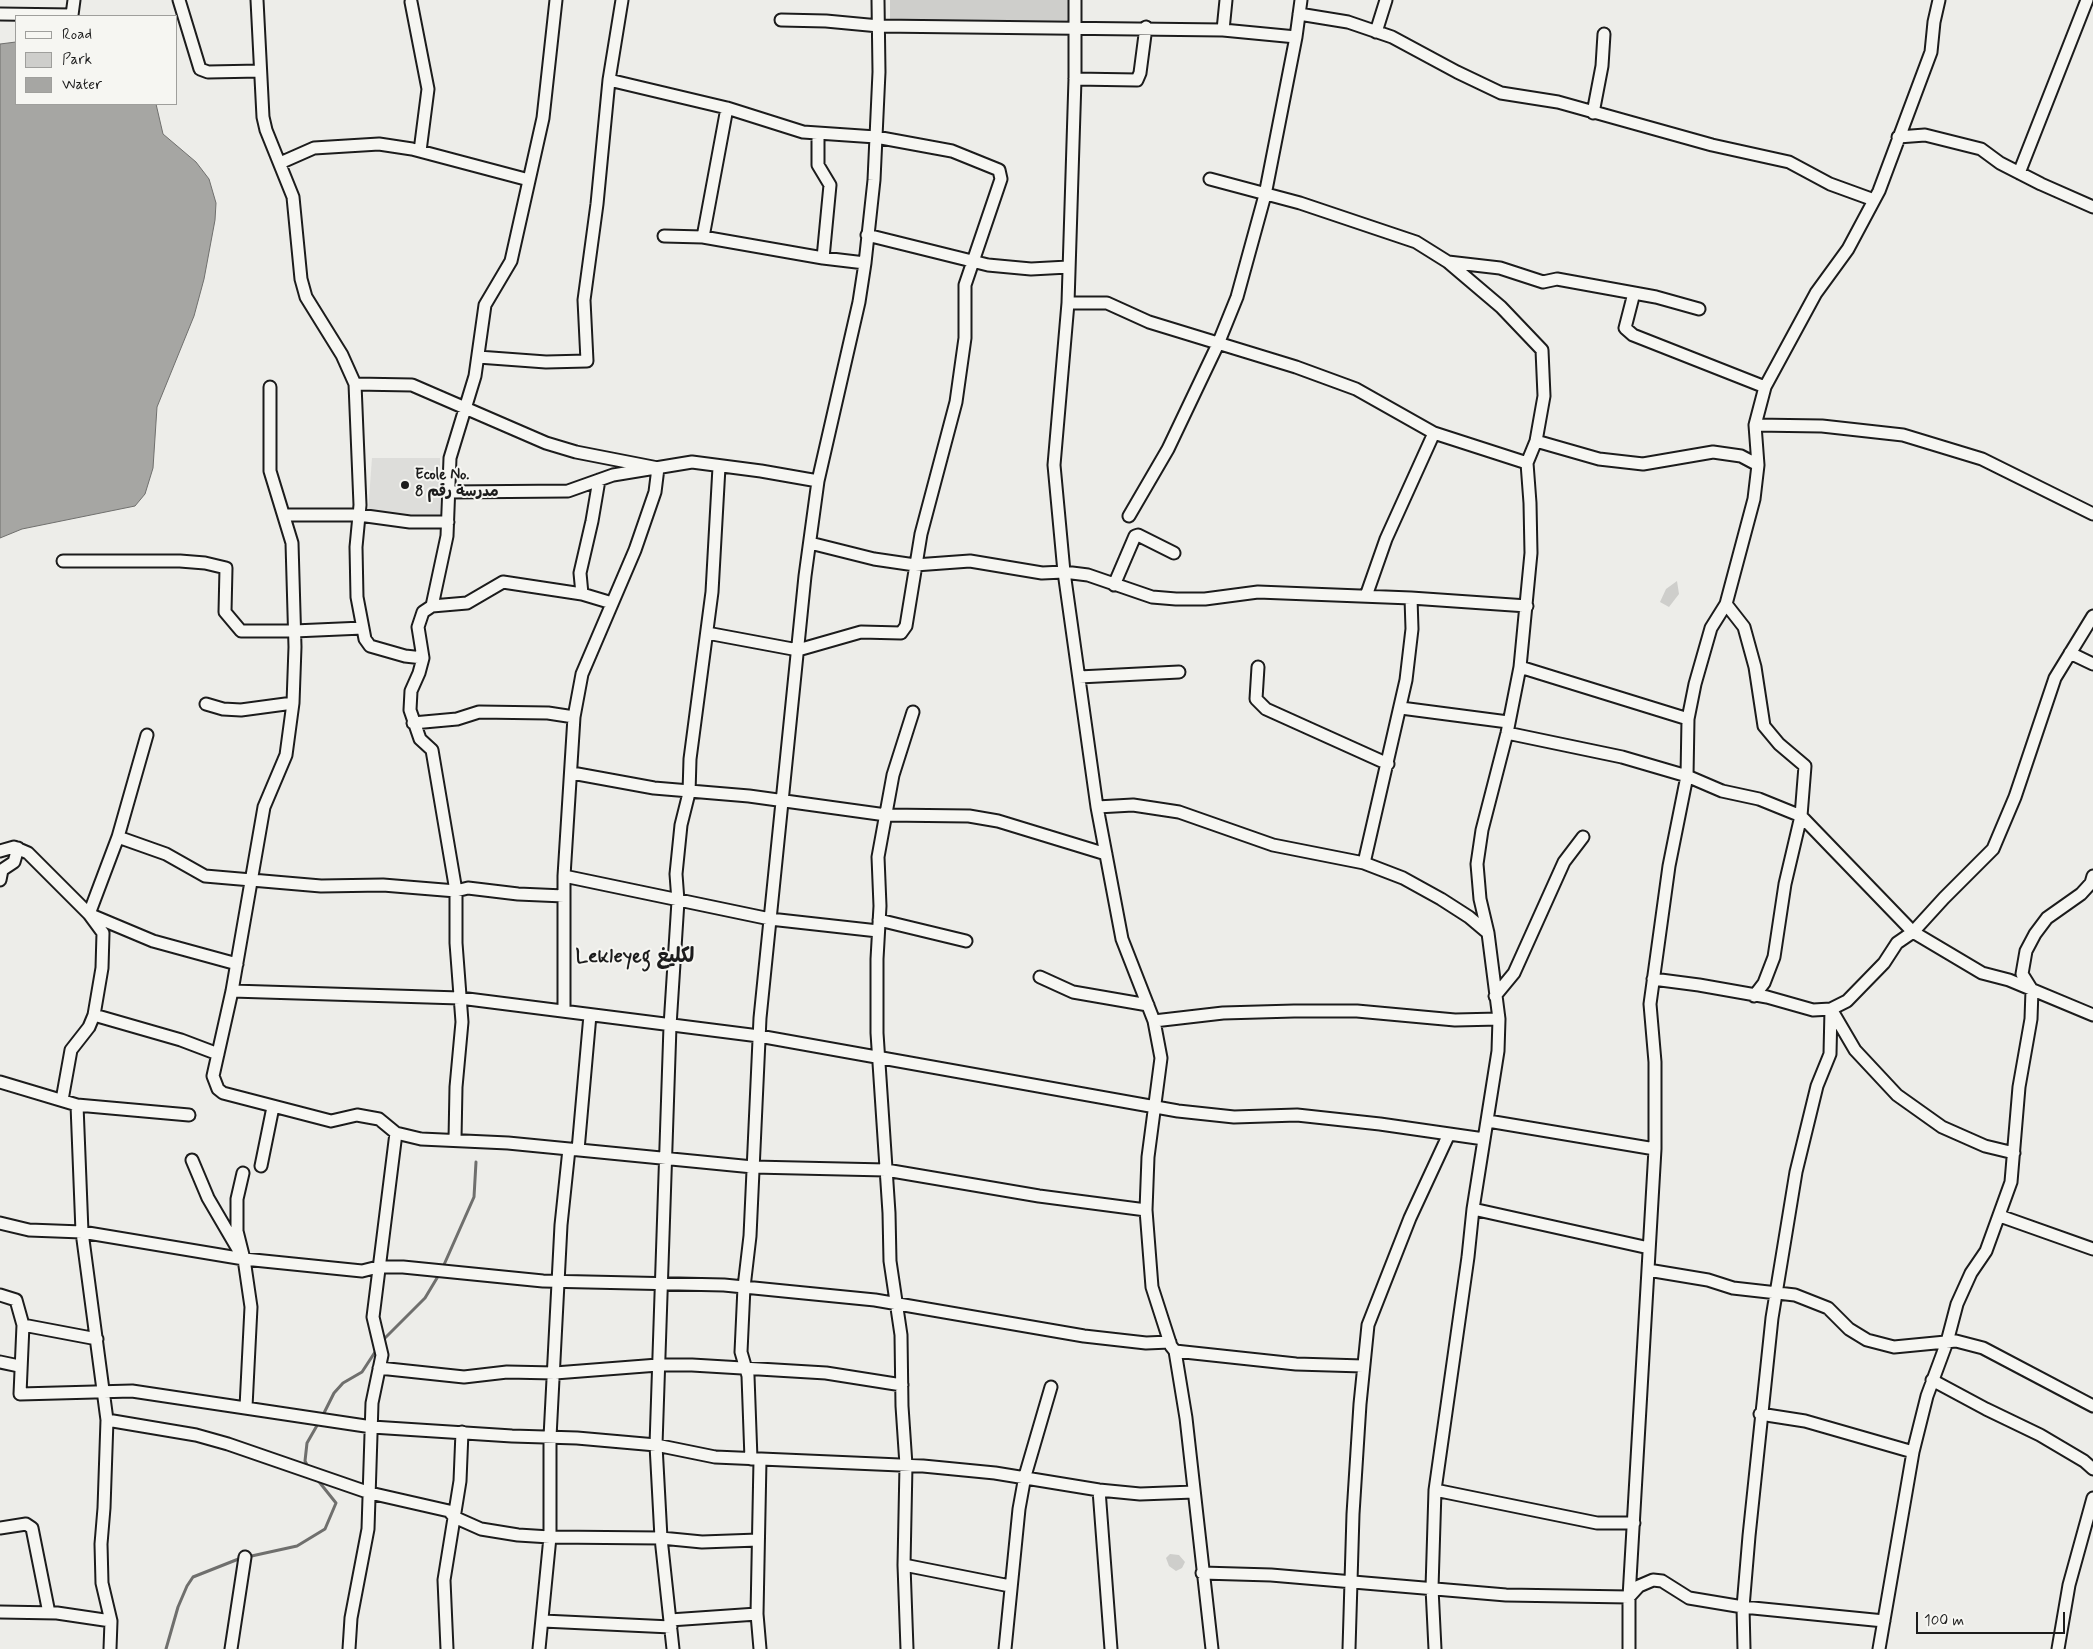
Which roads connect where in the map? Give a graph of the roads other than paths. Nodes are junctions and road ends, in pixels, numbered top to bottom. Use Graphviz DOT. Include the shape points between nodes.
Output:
graph roads {
  1 [pos="74,0"];
  2 [pos="178,0"];
  3 [pos="257,0"];
  4 [pos="556,0"];
  5 [pos="622,0"];
  6 [pos="878,0"];
  7 [pos="1075,0"];
  8 [pos="1226,0"];
  9 [pos="1301,0"];
  10 [pos="1386,0"];
  11 [pos="1939,0"];
  12 [pos="2087,0"];
  13 [pos="411,2"];
  14 [pos="0,14"];
  15 [pos="1299,14"];
  16 [pos="781,20"];
  17 [pos="879,26"];
  18 [pos="1146,27"];
  19 [pos="1075,29"];
  20 [pos="1223,30"];
  21 [pos="1376,32"];
  22 [pos="1604,34"];
  23 [pos="1296,37"];
  24 [pos="260,71"];
  25 [pos="1075,79"];
  26 [pos="609,80"];
  27 [pos="727,108"];
  28 [pos="1593,113"];
  29 [pos="818,134"];
  30 [pos="876,137"];
  31 [pos="1898,137"];
  32 [pos="420,151"];
  33 [pos="280,162"];
  34 [pos="2019,173"];
  35 [pos="1210,179"];
  36 [pos="529,180"];
  37 [pos="1265,195"];
  38 [pos="1874,200"];
  39 [pos="2093,207"];
  40 [pos="664,236"];
  41 [pos="867,236"];
  42 [pos="703,237"];
  43 [pos="823,258"];
  44 [pos="973,262"];
  45 [pos="1448,262"];
  46 [pos="865,263"];
  47 [pos="1068,267"];
  48 [pos="1634,293"];
  49 [pos="1068,303"];
  50 [pos="1699,309"];
  51 [pos="1218,344"];
  52 [pos="478,357"];
  53 [pos="355,384"];
  54 [pos="270,387"];
  55 [pos="1765,387"];
  56 [pos="465,408"];
  57 [pos="1755,425"];
  58 [pos="1434,433"];
  59 [pos="1536,441"];
  60 [pos="1527,464"];
  61 [pos="1758,465"];
  62 [pos="719,467"];
  63 [pos="658,468"];
  64 [pos="599,480"];
  65 [pos="818,481"];
  66 [pos="450,492"];
  67 [pos="2093,514"];
  68 [pos="284,515"];
  69 [pos="359,515"];
  70 [pos="1129,516"];
  71 [pos="448,522"];
  72 [pos="810,543"];
  73 [pos="1174,553"];
  74 [pos="63,561"];
  75 [pos="915,565"];
  76 [pos="1064,572"];
  77 [pos="1114,585"];
  78 [pos="582,594"];
  79 [pos="1366,596"];
  80 [pos="1412,598"];
  81 [pos="612,603"];
  82 [pos="1726,604"];
  83 [pos="432,606"];
  84 [pos="1527,606"];
  85 [pos="2093,616"];
  86 [pos="363,628"];
  87 [pos="294,631"];
  88 [pos="706,633"];
  89 [pos="798,650"];
  90 [pos="2070,653"];
  91 [pos="423,658"];
  92 [pos="2093,664"];
  93 [pos="1258,667"];
  94 [pos="1520,667"];
  95 [pos="1179,672"];
  96 [pos="1078,677"];
  97 [pos="293,702"];
  98 [pos="206,704"];
  99 [pos="1401,708"];
  100 [pos="912,712"];
  101 [pos="574,716"];
  102 [pos="1688,718"];
  103 [pos="413,723"];
  104 [pos="1508,727"];
  105 [pos="147,735"];
  106 [pos="1388,764"];
  107 [pos="572,773"];
  108 [pos="1687,776"];
  109 [pos="689,793"];
  110 [pos="782,800"];
  111 [pos="1097,806"];
  112 [pos="886,815"];
  113 [pos="1801,816"];
  114 [pos="118,837"];
  115 [pos="1583,837"];
  116 [pos="18,848"];
  117 [pos="0,851"];
  118 [pos="1106,854"];
  119 [pos="1364,863"];
  120 [pos="564,876"];
  121 [pos="0,880"];
  122 [pos="251,880"];
  123 [pos="2092,880"];
  124 [pos="456,891"];
  125 [pos="564,896"];
  126 [pos="678,901"];
  127 [pos="89,914"];
  128 [pos="770,919"];
  129 [pos="878,926"];
  130 [pos="1488,932"];
  131 [pos="1914,932"];
  132 [pos="966,941"];
  133 [pos="237,964"];
  134 [pos="1040,977"];
  135 [pos="1653,979"];
  136 [pos="2032,990"];
  137 [pos="232,991"];
  138 [pos="1495,996"];
  139 [pos="1754,996"];
  140 [pos="460,998"];
  141 [pos="1148,1005"];
  142 [pos="1831,1009"];
  143 [pos="564,1011"];
  144 [pos="2093,1014"];
  145 [pos="94,1015"];
  146 [pos="590,1015"];
  147 [pos="1499,1019"];
  148 [pos="1154,1021"];
  149 [pos="670,1026"];
  150 [pos="759,1036"];
  151 [pos="218,1054"];
  152 [pos="880,1058"];
  153 [pos="0,1082"];
  154 [pos="62,1100"];
  155 [pos="77,1105"];
  156 [pos="1155,1105"];
  157 [pos="273,1107"];
  158 [pos="189,1115"];
  159 [pos="1488,1121"];
  160 [pos="396,1133"];
  161 [pos="1448,1134"];
  162 [pos="455,1139"];
  163 [pos="1484,1139"];
  164 [pos="1655,1149"];
  165 [pos="574,1150"];
  166 [pos="2014,1154"];
  167 [pos="667,1159"];
  168 [pos="192,1160"];
  169 [pos="260,1166"];
  170 [pos="753,1168"];
  171 [pos="886,1170"];
  172 [pos="243,1173"];
  173 [pos="1473,1209"];
  174 [pos="1146,1210"];
  175 [pos="2000,1216"];
  176 [pos="0,1222"];
  177 [pos="82,1232"];
  178 [pos="1649,1248"];
  179 [pos="2093,1249"];
  180 [pos="244,1259"];
  181 [pos="378,1267"];
  182 [pos="1648,1270"];
  183 [pos="558,1282"];
  184 [pos="661,1283"];
  185 [pos="744,1287"];
  186 [pos="1775,1294"];
  187 [pos="0,1295"];
  188 [pos="894,1303"];
  189 [pos="22,1325"];
  190 [pos="97,1339"];
  191 [pos="1947,1342"];
  192 [pos="1172,1346"];
  193 [pos="0,1362"];
  194 [pos="658,1365"];
  195 [pos="19,1366"];
  196 [pos="1363,1366"];
  197 [pos="745,1367"];
  198 [pos="379,1368"];
  199 [pos="555,1373"];
  200 [pos="1932,1380"];
  201 [pos="902,1385"];
  202 [pos="1050,1387"];
  203 [pos="104,1391"];
  204 [pos="2093,1406"];
  205 [pos="246,1407"];
  206 [pos="1760,1414"];
  207 [pos="107,1420"];
  208 [pos="372,1427"];
  209 [pos="462,1432"];
  210 [pos="550,1437"];
  211 [pos="656,1445"];
  212 [pos="1913,1452"];
  213 [pos="756,1459"];
  214 [pos="906,1465"];
  215 [pos="2093,1469"];
  216 [pos="1024,1476"];
  217 [pos="1100,1490"];
  218 [pos="1435,1490"];
  219 [pos="1194,1492"];
  220 [pos="370,1493"];
  221 [pos="2093,1498"];
  222 [pos="454,1517"];
  223 [pos="1634,1523"];
  224 [pos="0,1528"];
  225 [pos="550,1537"];
  226 [pos="661,1538"];
  227 [pos="758,1540"];
  228 [pos="245,1557"];
  229 [pos="904,1565"];
  230 [pos="1202,1573"];
  231 [pos="1350,1581"];
  232 [pos="1010,1586"];
  233 [pos="1432,1588"];
  234 [pos="1629,1597"];
  235 [pos="1743,1608"];
  236 [pos="0,1612"];
  237 [pos="50,1613"];
  238 [pos="757,1614"];
  239 [pos="1884,1620"];
  240 [pos="543,1621"];
  241 [pos="111,1622"];
  242 [pos="671,1624"];
  243 [pos="110,1649"];
  244 [pos="231,1649"];
  245 [pos="349,1649"];
  246 [pos="447,1649"];
  247 [pos="540,1649"];
  248 [pos="673,1649"];
  249 [pos="760,1649"];
  250 [pos="907,1649"];
  251 [pos="1005,1649"];
  252 [pos="1111,1649"];
  253 [pos="1212,1649"];
  254 [pos="1349,1649"];
  255 [pos="1435,1649"];
  256 [pos="1629,1649"];
  257 [pos="1744,1649"];
  258 [pos="1879,1649"];
  259 [pos="2058,1649"];
  1 -- 14 [label="street" via="72,15"];
  2 -- 24 [label="street" via="200,68 208,72"];
  3 -- 24 [label="street"];
  4 -- 36 [label="street" via="543,118"];
  5 -- 26 [label="street"];
  6 -- 17 [label="street"];
  7 -- 19 [label="street"];
  8 -- 20 [label="street"];
  9 -- 15 [label="street"];
  10 -- 21 [label="street"];
  11 -- 31 [label="street" via="1931,52"];
  12 -- 34 [label="street"];
  13 -- 32 [label="street" via="428,89"];
  15 -- 21 [label="street" via="1348,22"];
  15 -- 23 [label="street"];
  16 -- 17 [label="street"];
  17 -- 19 [label="street"];
  17 -- 30 [label="street"];
  18 -- 19 [label="street"];
  18 -- 20 [label="street"];
  18 -- 25 [label="street" via="1137,80"];
  19 -- 25 [label="street"];
  20 -- 23 [label="street"];
  21 -- 28 [label="street" via="1392,36 1501,92 1558,102"];
  22 -- 28 [label="street"];
  23 -- 37 [label="street"];
  24 -- 33 [label="street" via="263,117"];
  25 -- 47 [label="street"];
  26 -- 27 [label="street"];
  26 -- 52 [label="street" via="584,300 587,361 546,362"];
  27 -- 29 [label="street"];
  27 -- 42 [label="street"];
  28 -- 38 [label="street" via="1789,162 1830,184"];
  29 -- 30 [label="street"];
  29 -- 43 [label="street" via="818,165 830,185"];
  30 -- 41 [label="street"];
  30 -- 44 [label="street" via="952,151 999,170 1000,180"];
  31 -- 34 [label="street" via="1925,135 1981,149"];
  31 -- 38 [label="street"];
  32 -- 33 [label="street" via="379,144 348,144 314,148"];
  32 -- 36 [label="street"];
  33 -- 53 [label="street" via="293,198 300,279 306,297 342,355"];
  34 -- 39 [label="street"];
  35 -- 37 [label="street"];
  36 -- 52 [label="street" via="511,261 486,305"];
  37 -- 45 [label="street" via="1300,203 1416,242"];
  37 -- 51 [label="street" via="1238,298"];
  38 -- 55 [label="street" via="1848,249 1816,293"];
  40 -- 42 [label="street"];
  41 -- 44 [label="street"];
  41 -- 46 [label="street"];
  42 -- 43 [label="street"];
  43 -- 46 [label="street"];
  44 -- 47 [label="street" via="1031,269"];
  44 -- 75 [label="street" via="965,285 965,338 956,402"];
  45 -- 48 [label="street" via="1500,268 1543,282 1556,278"];
  45 -- 59 [label="street" via="1501,306 1542,350 1544,396"];
  46 -- 65 [label="street"];
  47 -- 49 [label="street"];
  48 -- 50 [label="street"];
  48 -- 55 [label="street" via="1625,328 1633,335"];
  49 -- 51 [label="street" via="1106,303 1149,322"];
  49 -- 76 [label="street" via="1054,465"];
  51 -- 58 [label="street" via="1296,366 1356,389"];
  51 -- 70 [label="street" via="1168,449"];
  52 -- 56 [label="street"];
  53 -- 56 [label="street" via="412,385"];
  53 -- 69 [label="street"];
  54 -- 68 [label="street" via="270,470"];
  55 -- 57 [label="street"];
  56 -- 63 [label="street" via="560,448"];
  56 -- 66 [label="street" via="450,458"];
  57 -- 61 [label="street"];
  57 -- 67 [label="street" via="1822,426 1903,435 1982,459"];
  58 -- 60 [label="street"];
  58 -- 79 [label="street" via="1386,539"];
  59 -- 60 [label="street"];
  59 -- 61 [label="street" via="1599,459 1643,464 1713,452 1741,456"];
  60 -- 84 [label="street" via="1531,553"];
  61 -- 82 [label="street" via="1754,499"];
  62 -- 63 [label="street" via="692,462"];
  62 -- 65 [label="street"];
  62 -- 88 [label="street" via="712,592"];
  63 -- 64 [label="street"];
  63 -- 81 [label="street" via="655,492"];
  64 -- 66 [label="street" via="568,491"];
  64 -- 78 [label="street" via="580,573"];
  65 -- 72 [label="street"];
  66 -- 71 [label="street"];
  68 -- 69 [label="street"];
  68 -- 87 [label="street" via="292,543"];
  69 -- 71 [label="street" via="410,522"];
  69 -- 86 [label="street" via="357,597"];
  71 -- 83 [label="street"];
  72 -- 75 [label="street" via="874,559"];
  72 -- 89 [label="street"];
  73 -- 77 [label="street" via="1135,536"];
  74 -- 87 [label="street" via="180,561 226,568 224,612 242,631"];
  75 -- 76 [label="street" via="970,561 1042,573"];
  75 -- 89 [label="street" via="906,626 901,633 861,632"];
  76 -- 77 [label="street" via="1088,575"];
  76 -- 96 [label="street"];
  77 -- 79 [label="street" via="1152,597 1176,599 1258,592"];
  78 -- 81 [label="street"];
  78 -- 83 [label="street" via="503,582 467,603"];
  79 -- 80 [label="street"];
  80 -- 84 [label="street"];
  80 -- 99 [label="street" via="1412,629"];
  81 -- 101 [label="street" via="582,674"];
  82 -- 102 [label="street" via="1711,628"];
  82 -- 113 [label="street" via="1744,627 1755,667 1764,726 1779,744 1806,766"];
  83 -- 91 [label="street" via="423,612 418,627"];
  84 -- 94 [label="street"];
  85 -- 90 [label="street"];
  86 -- 87 [label="street"];
  86 -- 91 [label="street" via="370,646"];
  87 -- 97 [label="street"];
  88 -- 89 [label="street"];
  88 -- 109 [label="street" via="690,759"];
  89 -- 110 [label="street"];
  90 -- 92 [label="street"];
  90 -- 131 [label="street" via="2055,678 2015,797 1993,848"];
  91 -- 103 [label="street" via="411,691"];
  93 -- 106 [label="street" via="1256,699 1266,709"];
  94 -- 102 [label="street"];
  94 -- 104 [label="street"];
  95 -- 96 [label="street"];
  96 -- 111 [label="street"];
  97 -- 98 [label="street" via="241,710"];
  97 -- 122 [label="street" via="286,755 264,807"];
  99 -- 104 [label="street"];
  99 -- 106 [label="street"];
  100 -- 112 [label="street" via="893,775"];
  101 -- 103 [label="street" via="479,712 457,719"];
  101 -- 107 [label="street"];
  102 -- 108 [label="street"];
  103 -- 124 [label="street" via="420,740 432,750"];
  104 -- 108 [label="street"];
  104 -- 130 [label="street" via="1482,830 1477,864 1480,900"];
  105 -- 114 [label="street"];
  106 -- 119 [label="street"];
  107 -- 109 [label="street"];
  107 -- 120 [label="street"];
  108 -- 113 [label="street" via="1722,791 1759,799"];
  108 -- 135 [label="street" via="1669,866"];
  109 -- 110 [label="street"];
  109 -- 126 [label="street" via="681,826 676,874"];
  110 -- 112 [label="street"];
  110 -- 128 [label="street"];
  111 -- 118 [label="street"];
  111 -- 119 [label="street" via="1133,805 1179,812 1273,845"];
  112 -- 118 [label="street" via="969,816 998,821"];
  112 -- 129 [label="street" via="878,857"];
  113 -- 131 [label="street"];
  113 -- 139 [label="street" via="1785,884 1774,957 1764,983"];
  114 -- 122 [label="street" via="166,854 198,874"];
  114 -- 127 [label="street"];
  115 -- 138 [label="street" via="1564,862 1514,973"];
  116 -- 117 [label="street"];
  116 -- 121 [label="street" via="14,862 2,870"];
  116 -- 127 [label="street" via="28,853"];
  118 -- 141 [label="street" via="1122,939"];
  119 -- 130 [label="street" via="1403,878 1441,899"];
  120 -- 125 [label="street"];
  120 -- 126 [label="street"];
  122 -- 124 [label="street"];
  122 -- 133 [label="street"];
  123 -- 136 [label="street" via="2081,894 2047,918 2035,934 2026,951 2022,974"];
  124 -- 125 [label="street" via="468,888"];
  124 -- 140 [label="street"];
  125 -- 143 [label="street"];
  126 -- 128 [label="street"];
  126 -- 149 [label="street"];
  127 -- 133 [label="street" via="153,940"];
  127 -- 145 [label="street" via="103,933 102,968"];
  128 -- 129 [label="street"];
  128 -- 150 [label="street"];
  129 -- 132 [label="street"];
  129 -- 152 [label="street"];
  130 -- 138 [label="street"];
  131 -- 136 [label="street" via="1982,973"];
  131 -- 142 [label="street" via="1897,943 1884,963 1847,1001"];
  133 -- 137 [label="street"];
  134 -- 141 [label="street" via="1073,992"];
  135 -- 139 [label="street"];
  135 -- 164 [label="street" via="1650,1004 1655,1062"];
  136 -- 144 [label="street"];
  136 -- 166 [label="street"];
  137 -- 140 [label="street"];
  137 -- 151 [label="street"];
  138 -- 147 [label="street"];
  139 -- 142 [label="street" via="1813,1010"];
  140 -- 143 [label="street"];
  140 -- 162 [label="street" via="462,1022"];
  141 -- 148 [label="street"];
  142 -- 166 [label="street" via="1854,1050 1897,1096 1942,1127 1985,1146"];
  142 -- 186 [label="street" via="1830,1054 1817,1086 1796,1172"];
  143 -- 146 [label="street"];
  145 -- 151 [label="street"];
  145 -- 154 [label="street" via="71,1050"];
  146 -- 149 [label="street"];
  146 -- 165 [label="street"];
  147 -- 148 [label="street" via="1455,1020 1357,1011 1294,1011 1223,1013"];
  147 -- 159 [label="street"];
  148 -- 156 [label="street" via="1161,1058"];
  149 -- 150 [label="street"];
  149 -- 167 [label="street"];
  150 -- 152 [label="street"];
  150 -- 170 [label="street"];
  151 -- 157 [label="street" via="213,1076 218,1089"];
  152 -- 156 [label="street"];
  152 -- 171 [label="street"];
  153 -- 154 [label="street"];
  154 -- 155 [label="street"];
  155 -- 158 [label="street"];
  155 -- 177 [label="street"];
  156 -- 161 [label="street" via="1234,1117 1297,1115"];
  156 -- 174 [label="street" via="1148,1156"];
  157 -- 160 [label="street" via="331,1121 356,1114 379,1119"];
  157 -- 169 [label="street"];
  159 -- 163 [label="street"];
  159 -- 164 [label="street"];
  160 -- 162 [label="street"];
  160 -- 181 [label="street"];
  161 -- 163 [label="street"];
  161 -- 196 [label="street" via="1376,1302 1368,1325"];
  162 -- 165 [label="street"];
  163 -- 173 [label="street"];
  164 -- 178 [label="street"];
  165 -- 167 [label="street"];
  165 -- 183 [label="street"];
  166 -- 175 [label="street" via="2011,1182"];
  167 -- 170 [label="street"];
  167 -- 184 [label="street"];
  168 -- 180 [label="street" via="219,1219"];
  170 -- 171 [label="street"];
  170 -- 185 [label="street"];
  171 -- 174 [label="street"];
  171 -- 188 [label="street"];
  172 -- 180 [label="street" via="237,1230"];
  173 -- 178 [label="street"];
  173 -- 218 [label="street"];
  174 -- 192 [label="street" via="1152,1287"];
  175 -- 179 [label="street"];
  175 -- 191 [label="street" via="1986,1251 1971,1273 1957,1304"];
  176 -- 177 [label="street" via="29,1230"];
  177 -- 180 [label="street"];
  177 -- 190 [label="street"];
  178 -- 182 [label="street"];
  180 -- 181 [label="street" via="362,1271"];
  180 -- 205 [label="street" via="252,1306"];
  181 -- 183 [label="street"];
  181 -- 198 [label="street" via="373,1317 382,1355"];
  182 -- 186 [label="street"];
  182 -- 223 [label="street"];
  183 -- 184 [label="street"];
  183 -- 199 [label="street"];
  184 -- 185 [label="street"];
  184 -- 194 [label="street"];
  185 -- 188 [label="street"];
  185 -- 197 [label="street" via="741,1352"];
  186 -- 191 [label="street" via="1795,1295 1828,1308 1867,1340 1894,1347"];
  186 -- 206 [label="street"];
  187 -- 189 [label="street" via="16,1300"];
  188 -- 192 [label="street" via="1084,1336"];
  188 -- 201 [label="street" via="901,1335"];
  189 -- 190 [label="street"];
  189 -- 195 [label="street"];
  190 -- 203 [label="street"];
  191 -- 200 [label="street"];
  191 -- 204 [label="street" via="1983,1348"];
  192 -- 196 [label="street" via="1296,1364"];
  192 -- 219 [label="street" via="1186,1418"];
  193 -- 195 [label="street"];
  194 -- 197 [label="street"];
  194 -- 199 [label="street"];
  194 -- 211 [label="street"];
  195 -- 203 [label="street" via="20,1394"];
  196 -- 231 [label="street"];
  197 -- 201 [label="street" via="826,1373"];
  197 -- 213 [label="street"];
  198 -- 199 [label="street" via="464,1376 507,1372"];
  198 -- 208 [label="street" via="372,1403"];
  199 -- 210 [label="street"];
  200 -- 212 [label="street"];
  200 -- 215 [label="street" via="2040,1435 2084,1460"];
  201 -- 214 [label="street"];
  202 -- 216 [label="street"];
  203 -- 205 [label="street" via="132,1391"];
  203 -- 207 [label="street"];
  205 -- 208 [label="street"];
  206 -- 212 [label="street" via="1805,1421"];
  206 -- 235 [label="street"];
  207 -- 220 [label="street" via="196,1435"];
  207 -- 241 [label="street" via="101,1554 102,1582"];
  208 -- 209 [label="street"];
  208 -- 220 [label="street"];
  209 -- 210 [label="street"];
  209 -- 222 [label="street" via="460,1481"];
  210 -- 211 [label="street"];
  210 -- 225 [label="street"];
  211 -- 213 [label="street" via="715,1457"];
  211 -- 226 [label="street"];
  212 -- 239 [label="street"];
  213 -- 214 [label="street"];
  213 -- 227 [label="street"];
  214 -- 216 [label="street"];
  214 -- 229 [label="street"];
  216 -- 217 [label="street"];
  216 -- 232 [label="street"];
  217 -- 219 [label="street" via="1140,1494"];
  217 -- 252 [label="street"];
  218 -- 223 [label="street" via="1597,1523"];
  218 -- 233 [label="street"];
  219 -- 230 [label="street"];
  220 -- 222 [label="street" via="449,1511"];
  220 -- 245 [label="street" via="368,1529"];
  221 -- 259 [label="street" via="2069,1585"];
  222 -- 225 [label="street" via="481,1529"];
  222 -- 246 [label="street" via="444,1580"];
  223 -- 234 [label="street"];
  224 -- 237 [label="street" via="26,1524 32,1528"];
  225 -- 226 [label="street"];
  225 -- 240 [label="street"];
  226 -- 227 [label="street" via="702,1542"];
  226 -- 242 [label="street"];
  227 -- 238 [label="street"];
  228 -- 244 [label="street"];
  229 -- 232 [label="street"];
  229 -- 250 [label="street"];
  230 -- 231 [label="street"];
  230 -- 253 [label="street"];
  231 -- 233 [label="street"];
  231 -- 254 [label="street"];
  232 -- 251 [label="street"];
  233 -- 234 [label="street" via="1506,1595"];
  233 -- 255 [label="street"];
  234 -- 235 [label="street" via="1639,1586 1653,1580 1662,1581 1689,1598"];
  234 -- 256 [label="street"];
  235 -- 239 [label="street"];
  235 -- 257 [label="street"];
  236 -- 237 [label="street"];
  237 -- 241 [label="street"];
  238 -- 242 [label="street"];
  238 -- 249 [label="street"];
  239 -- 258 [label="street"];
  240 -- 242 [label="street"];
  240 -- 247 [label="street"];
  241 -- 243 [label="street"];
  242 -- 248 [label="street"];
}
